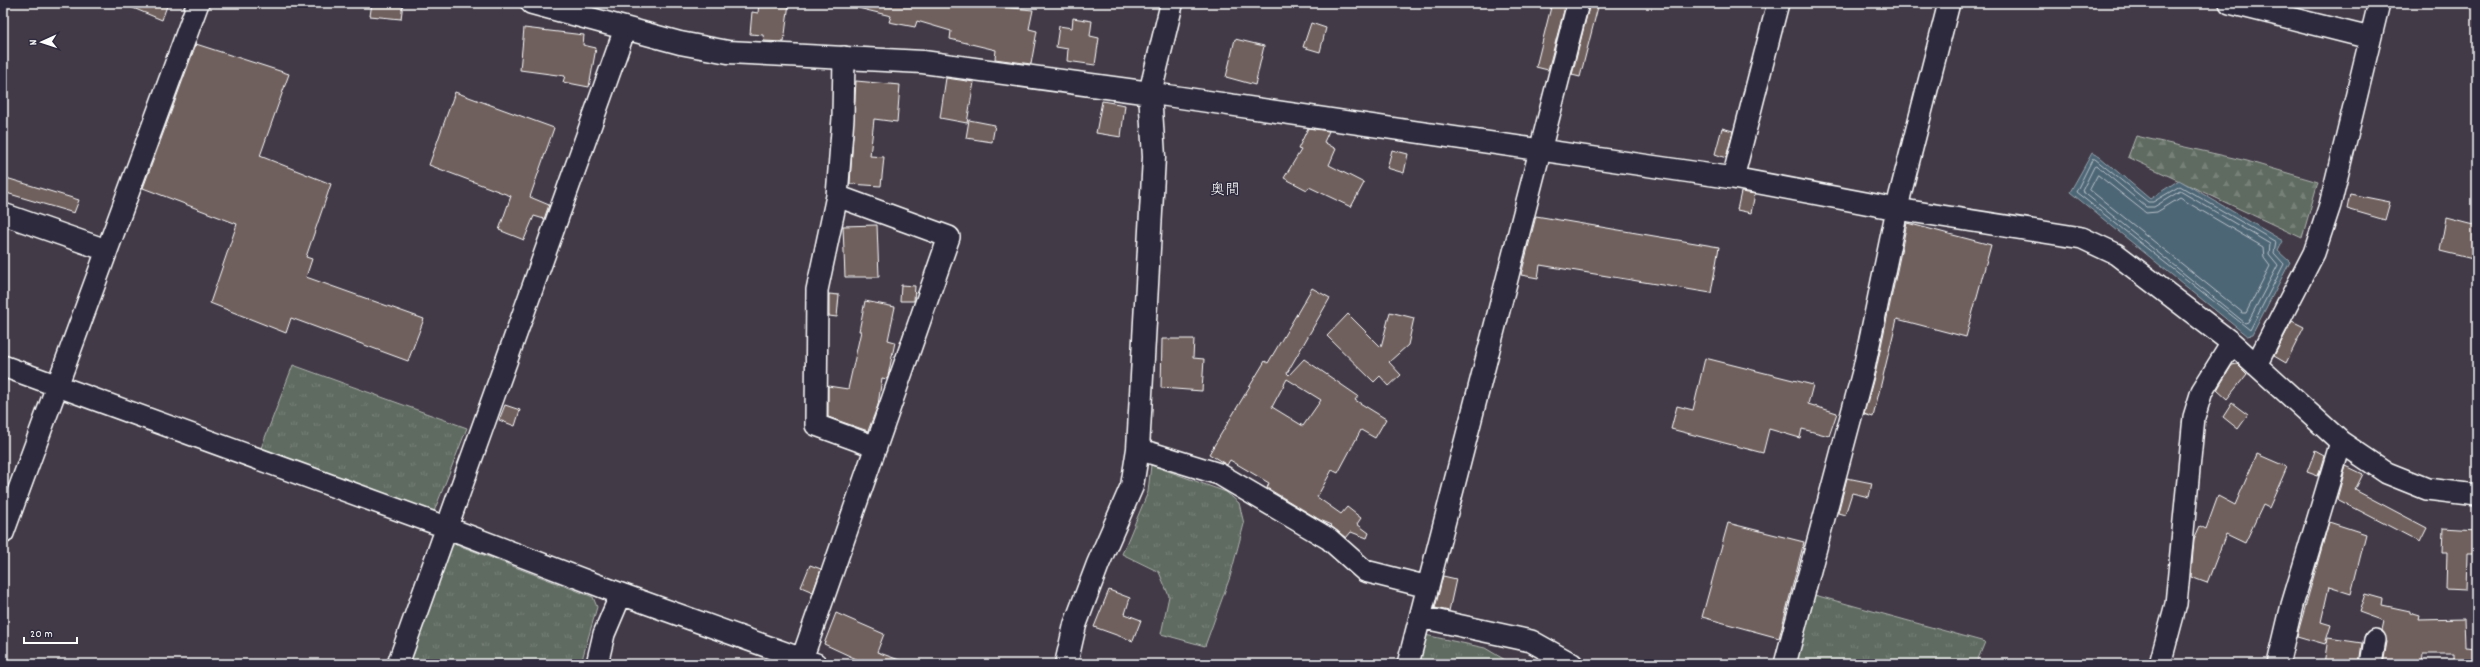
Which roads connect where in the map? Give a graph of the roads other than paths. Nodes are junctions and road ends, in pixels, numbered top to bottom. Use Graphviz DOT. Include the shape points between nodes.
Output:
graph roads {
  1 [pos="198,3"];
  2 [pos="532,3"];
  3 [pos="1172,3"];
  4 [pos="1578,3"];
  5 [pos="1778,3"];
  6 [pos="1948,3"];
  7 [pos="2230,3"];
  8 [pos="2379,3"];
  9 [pos="625,29"];
  10 [pos="2370,38"];
  11 [pos="844,57"];
  12 [pos="1150,94"];
  13 [pos="1540,149"];
  14 [pos="1733,178"];
  15 [pos="836,196"];
  16 [pos="1897,209"];
  17 [pos="3,214"];
  18 [pos="106,250"];
  19 [pos="2232,343"];
  20 [pos="2256,365"];
  21 [pos="3,366"];
  22 [pos="56,387"];
  23 [pos="2341,442"];
  24 [pos="876,447"];
  25 [pos="1138,449"];
  26 [pos="2477,495"];
  27 [pos="448,528"];
  28 [pos="3,533"];
  29 [pos="1428,587"];
  30 [pos="620,594"];
  31 [pos="1420,617"];
  32 [pos="2375,640"];
  33 [pos="809,662"];
  34 [pos="398,664"];
  35 [pos="597,664"];
  36 [pos="1066,664"];
  37 [pos="1408,664"];
  38 [pos="1572,664"];
  39 [pos="1785,664"];
  40 [pos="2160,664"];
  41 [pos="2278,664"];
  42 [pos="2371,664"];
  1 -- 18 [label="street"];
  2 -- 9 [label="street"];
  3 -- 12 [label="street"];
  4 -- 13 [label="street"];
  5 -- 14 [label="street"];
  6 -- 16 [label="street"];
  7 -- 10 [label="street"];
  8 -- 10 [label="street"];
  9 -- 11 [label="street" via="680,44 728,52"];
  9 -- 27 [label="street"];
  10 -- 20 [label="street" via="2330,205 2314,253"];
  11 -- 12 [label="street" via="923,62"];
  11 -- 15 [label="street" via="843,118"];
  12 -- 13 [label="street"];
  12 -- 25 [label="street" via="1154,157"];
  13 -- 14 [label="street"];
  13 -- 29 [label="street"];
  14 -- 16 [label="street"];
  15 -- 24 [label="street" via="817,290 816,425"];
  15 -- 24 [label="street" via="949,237"];
  16 -- 19 [label="street" via="2069,235 2096,243 2116,254"];
  16 -- 39 [label="street" via="1864,368"];
  17 -- 18 [label="street"];
  18 -- 22 [label="street"];
  19 -- 20 [label="street"];
  19 -- 40 [label="street" via="2202,391 2194,417 2176,604"];
  20 -- 23 [label="street"];
  21 -- 22 [label="street"];
  22 -- 27 [label="street"];
  22 -- 28 [label="street"];
  23 -- 26 [label="street" via="2387,473 2427,489"];
  23 -- 41 [label="street" via="2294,598"];
  24 -- 33 [label="street"];
  25 -- 29 [label="street" via="1220,474 1329,539 1366,571"];
  25 -- 36 [label="street" via="1132,486 1075,625"];
  27 -- 30 [label="street"];
  27 -- 34 [label="street"];
  29 -- 31 [label="street"];
  30 -- 33 [label="street"];
  30 -- 35 [label="street" via="604,634"];
  31 -- 37 [label="street"];
  31 -- 38 [label="street" via="1531,641"];
  32 -- 42 [label="street"];
}
